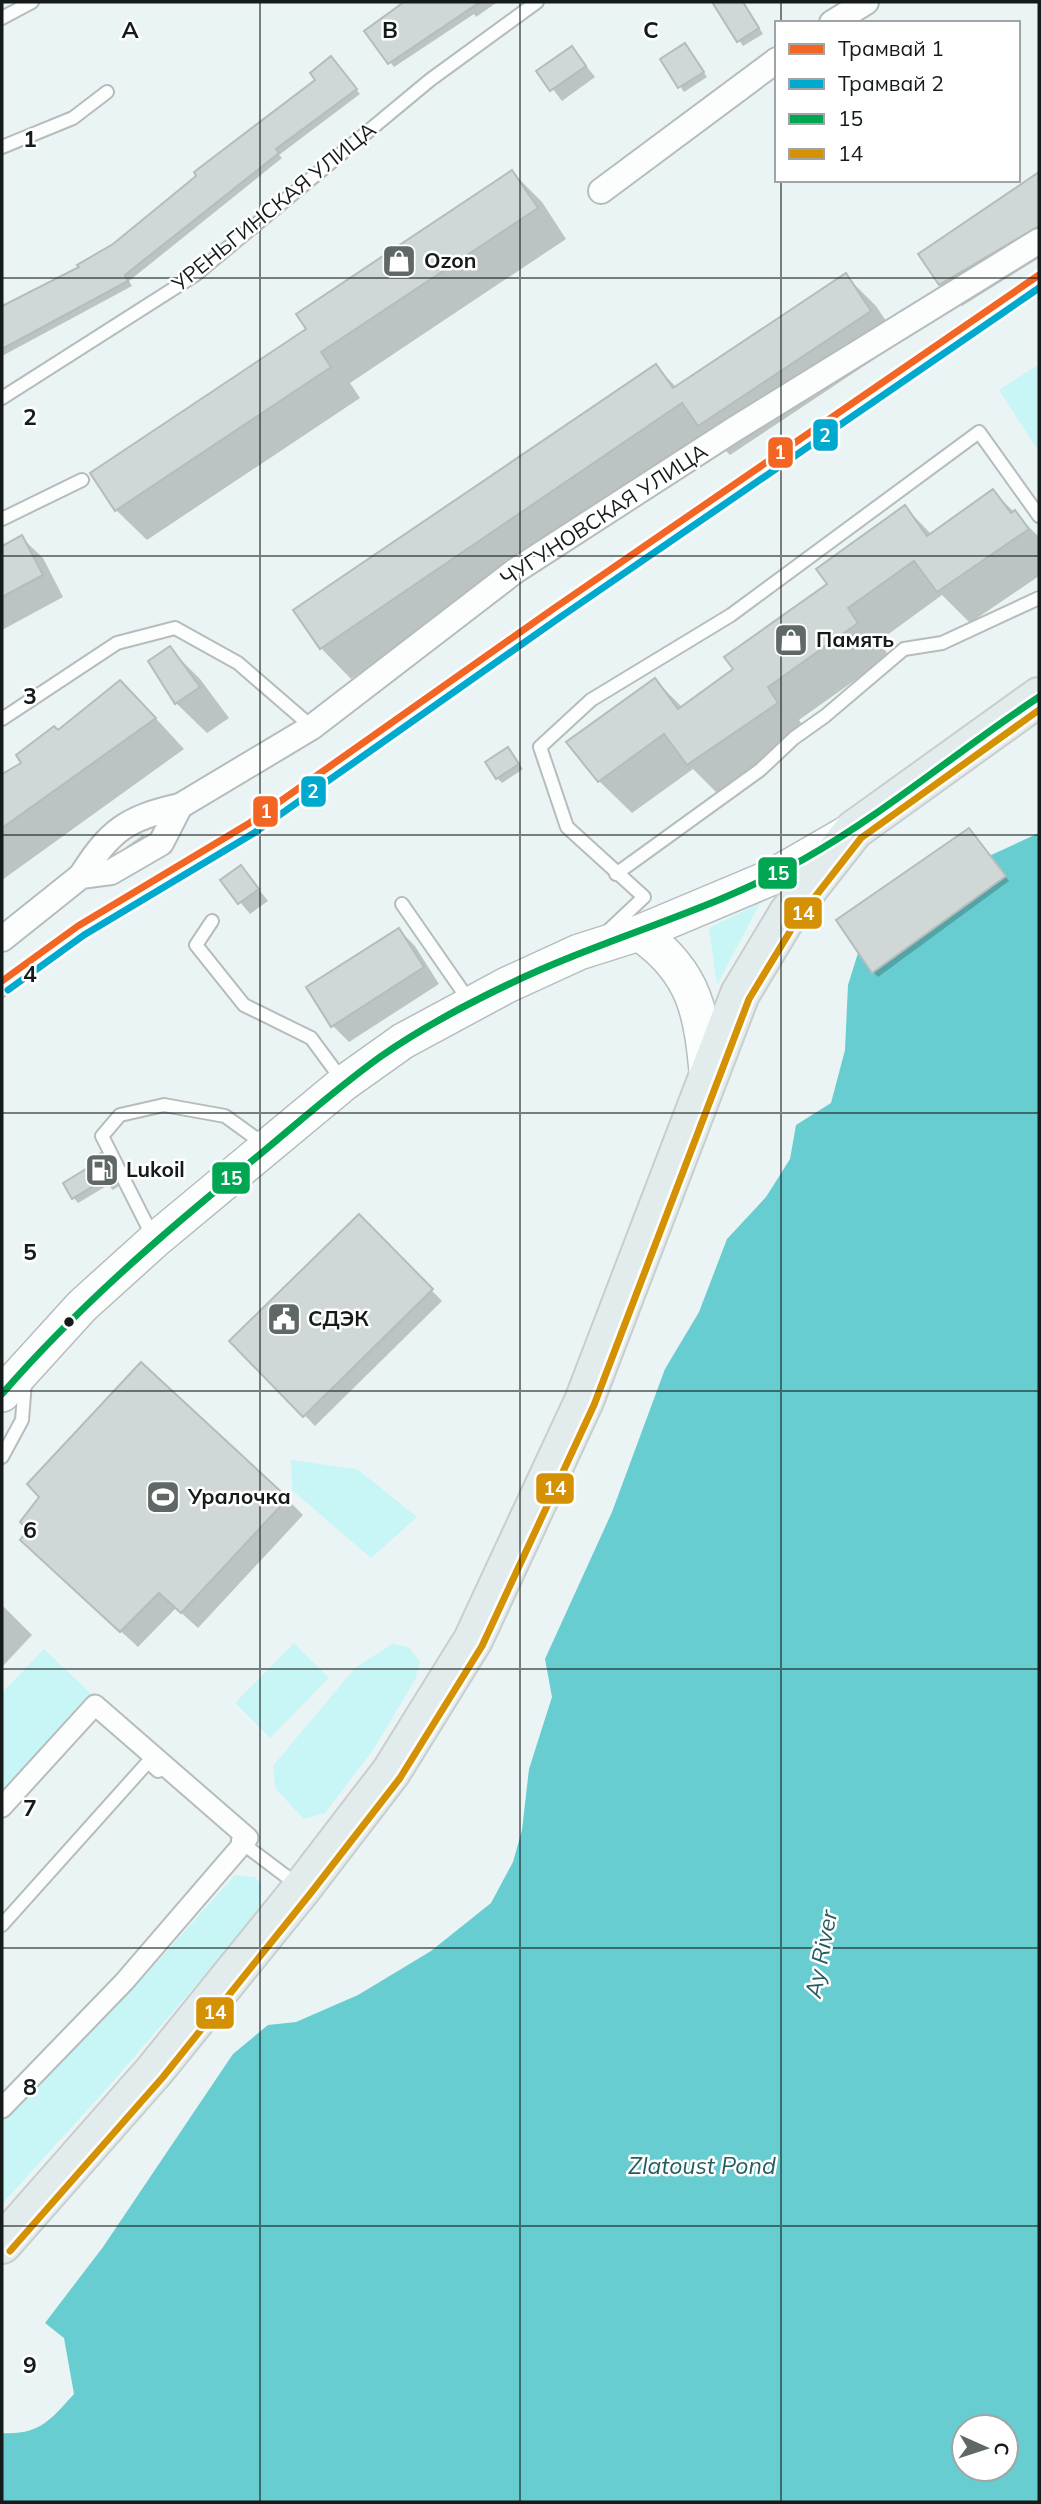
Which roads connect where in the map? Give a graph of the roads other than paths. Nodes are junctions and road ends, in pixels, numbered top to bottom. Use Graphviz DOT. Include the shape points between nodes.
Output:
graph roads {
  1 [pos="32,2"];
  2 [pos="537,2"];
  3 [pos="866,2"];
  4 [pos="2,18"];
  5 [pos="835,21"];
  6 [pos="775,61"];
  7 [pos="107,92"];
  8 [pos="2,147"];
  9 [pos="601,191"];
  10 [pos="1039,241"];
  11 [pos="2,398"];
  12 [pos="82,480"];
  13 [pos="1039,516"];
  14 [pos="2,519"];
  15 [pos="1039,598"];
  16 [pos="1039,697"];
  17 [pos="2,719"];
  18 [pos="312,727"];
  19 [pos="853,830"];
  20 [pos="616,874"];
  21 [pos="402,905"];
  22 [pos="212,922"];
  23 [pos="639,933"];
  24 [pos="2,939"];
  25 [pos="579,953"];
  26 [pos="472,1004"];
  27 [pos="708,1081"];
  28 [pos="344,1083"];
  29 [pos="268,1147"];
  30 [pos="155,1240"];
  31 [pos="27,1364"];
  32 [pos="2,1394"];
  33 [pos="2,1457"];
  34 [pos="2,1807"];
  35 [pos="243,1845"];
  36 [pos="302,1888"];
  37 [pos="2,1925"];
  38 [pos="2,2108"];
  39 [pos="2,2244"];
  1 -- 4 [label="lane"];
  2 -- 11 [label="lane, УРЕНЬГИНСКАЯ УЛИЦА" via="430,80 195,275"];
  3 -- 5 [label="street"];
  6 -- 9 [label="street"];
  7 -- 8 [label="lane" via="73,118"];
  10 -- 18 [label="street, ЧУГУНОВСКАЯ УЛИЦА" via="515,571"];
  12 -- 14 [label="lane"];
  13 -- 20 [label="lane" via="979,432 731,615 591,700 540,747 567,827"];
  15 -- 20 [label="lane" via="942,643 904,649 760,769"];
  16 -- 19 [label="main road"];
  17 -- 18 [label="lane" via="117,643 175,628 237,663"];
  18 -- 24 [label="street, ЧУГУНОВСКАЯ УЛИЦА" via="180,806 161,843 111,872 81,876"];
  19 -- 23 [label="main road" via="770,878"];
  19 -- 27 [label="main road" via="788,914 740,994"];
  20 -- 25 [label="lane" via="644,897"];
  21 -- 26 [label="lane"];
  22 -- 28 [label="lane" via="196,945 244,1005 311,1038"];
  23 -- 25 [label="main road"];
  23 -- 27 [label="main road" via="665,951 692,990 704,1038"];
  25 -- 26 [label="main road"];
  26 -- 28 [label="main road" via="403,1041"];
  27 -- 36 [label="main road" via="584,1401 473,1640 391,1772"];
  28 -- 29 [label="main road"];
  29 -- 30 [label="main road"];
  29 -- 30 [label="lane" via="225,1116 164,1105 120,1115 102,1136"];
  30 -- 31 [label="main road" via="88,1300"];
  31 -- 32 [label="main road"];
  31 -- 33 [label="lane" via="22,1420"];
  34 -- 35 [label="street" via="95,1705 248,1838"];
  35 -- 36 [label="lane"];
  35 -- 37 [label="lane" via="148,1762"];
  35 -- 38 [label="street" via="124,1982"];
  36 -- 39 [label="main road" via="155,2070"];
}
